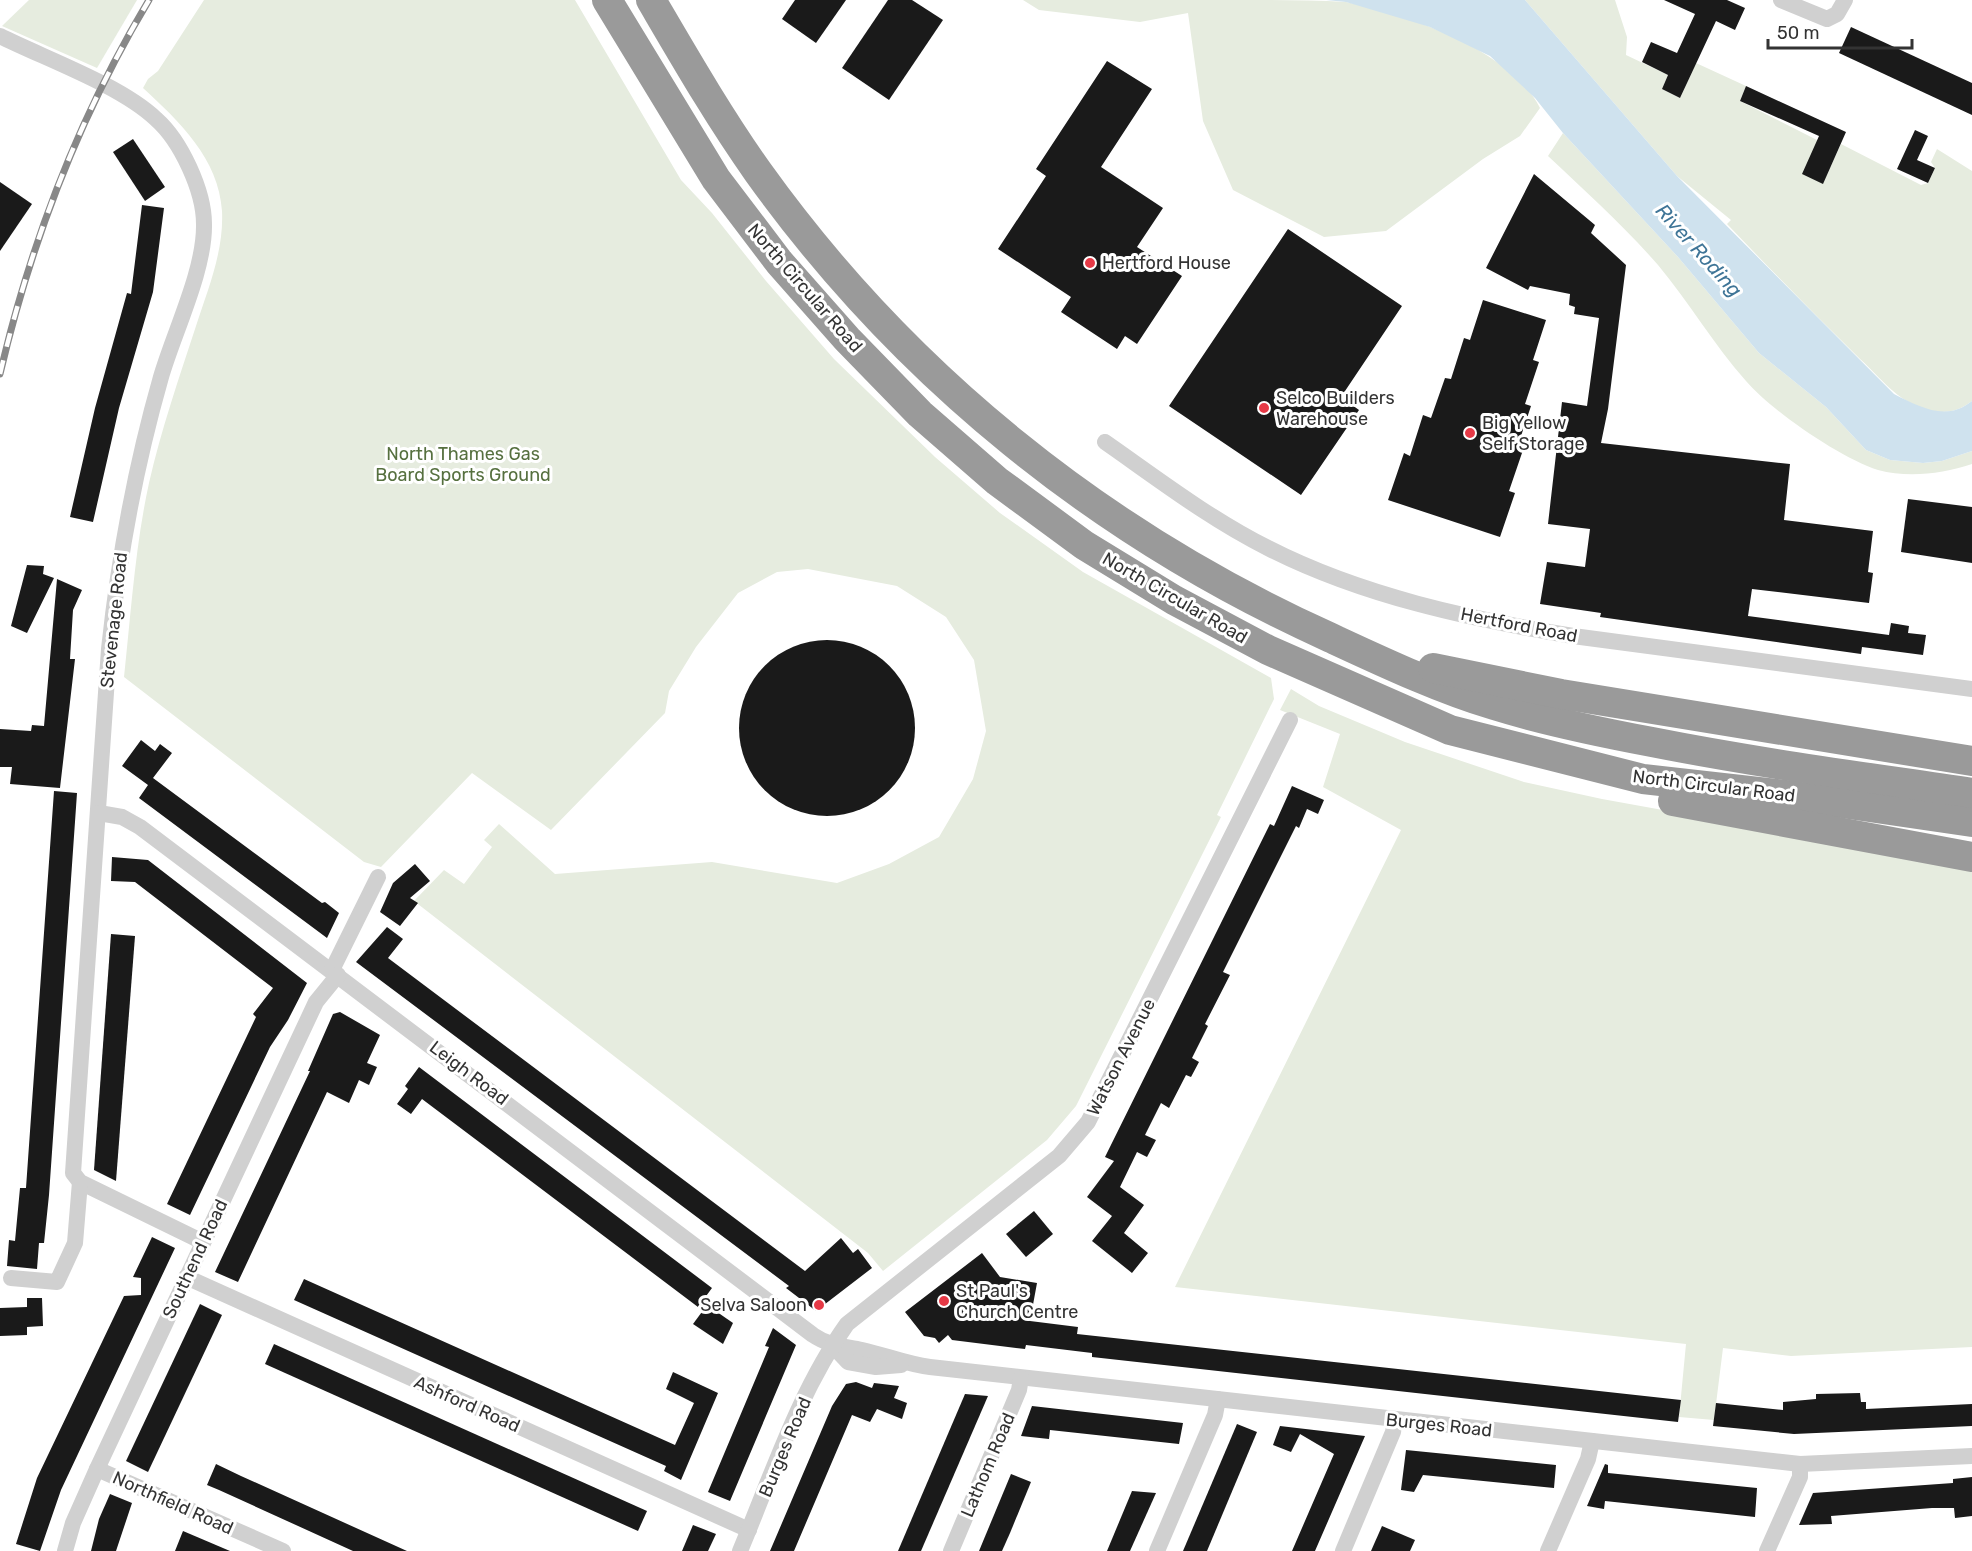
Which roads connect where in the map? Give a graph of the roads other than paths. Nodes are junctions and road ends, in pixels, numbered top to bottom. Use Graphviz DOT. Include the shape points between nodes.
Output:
graph roads {
  1 [pos="607,0"];
  2 [pos="651,0"];
  3 [pos="1781,0"];
  4 [pos="1845,0"];
  5 [pos="0,36"];
  6 [pos="1105,442"];
  7 [pos="1382,661"];
  8 [pos="1972,689"];
  9 [pos="1290,720"];
  10 [pos="1450,730"];
  11 [pos="1972,761"];
  12 [pos="1797,782"];
  13 [pos="1972,793"];
  14 [pos="99,813"];
  15 [pos="1972,822"];
  16 [pos="1972,857"];
  17 [pos="378,877"];
  18 [pos="335,972"];
  19 [pos="80,1182"];
  20 [pos="203,1242"];
  21 [pos="186,1277"];
  22 [pos="11,1278"];
  23 [pos="832,1345"];
  24 [pos="1021,1378"];
  25 [pos="1218,1400"];
  26 [pos="1395,1420"];
  27 [pos="1592,1441"];
  28 [pos="1972,1456"];
  29 [pos="1800,1464"];
  30 [pos="97,1469"];
  31 [pos="749,1530"];
  32 [pos="65,1551"];
  33 [pos="283,1551"];
  34 [pos="740,1551"];
  35 [pos="951,1551"];
  36 [pos="1157,1551"];
  37 [pos="1343,1551"];
  38 [pos="1548,1551"];
  39 [pos="1767,1551"];
  1 -- 10 [label="highway, North Circular Road" via="662,95 728,196 778,262 920,414 998,482 1084,545 1174,600 1268,650"];
  2 -- 7 [label="highway, North Circular Road" via="760,174 876,315 946,386 1021,452 1105,513 1193,569"];
  3 -- 4 [label="street" via="1827,19 1837,14"];
  5 -- 14 [label="street, Stevenage Road" via="125,95 157,119 192,174 204,221 199,261 166,358 125,520 109,649"];
  6 -- 8 [label="street, Hertford Road" via="1192,503 1268,548 1336,578 1436,608 1508,626 1573,636"];
  7 -- 11 [label="highway"];
  7 -- 12 [label="highway, North Circular Road" via="1493,705"];
  9 -- 23 [label="street, Watson Avenue" via="1088,1122 1059,1156 857,1316"];
  10 -- 12 [label="highway, North Circular Road" via="1643,779"];
  10 -- 16 [label="highway" via="1601,787"];
  12 -- 13 [label="highway, North Circular Road"];
  12 -- 15 [label="highway, North Circular Road"];
  14 -- 18 [label="street, Leigh Road" via="131,821"];
  14 -- 19 [label="street, Stevenage Road" via="73,1166"];
  17 -- 18 [label="street, Southend Road"];
  18 -- 20 [label="street, Southend Road" via="316,1002"];
  18 -- 23 [label="street, Leigh Road" via="813,1335"];
  19 -- 20 [label="street"];
  19 -- 22 [label="street, Stevenage Road" via="75,1243 57,1282"];
  20 -- 21 [label="street, Southend Road"];
  21 -- 30 [label="street, Southend Road"];
  21 -- 31 [label="street, Ashford Road"];
  23 -- 24 [label="street, Burges Road" via="848,1362 876,1367 908,1364"];
  23 -- 31 [label="street, Burges Road"];
  24 -- 25 [label="street, Burges Road"];
  24 -- 35 [label="street, Lathom Road"];
  25 -- 26 [label="street, Burges Road"];
  25 -- 36 [label="street"];
  26 -- 27 [label="street, Burges Road"];
  26 -- 37 [label="street"];
  27 -- 29 [label="street, Burges Road"];
  27 -- 38 [label="street"];
  28 -- 29 [label="street, Burges Road"];
  29 -- 39 [label="street" via="1800,1477"];
  30 -- 32 [label="street, Southend Road"];
  30 -- 33 [label="street, Northfield Road"];
  31 -- 34 [label="street, Burges Road"];
}
